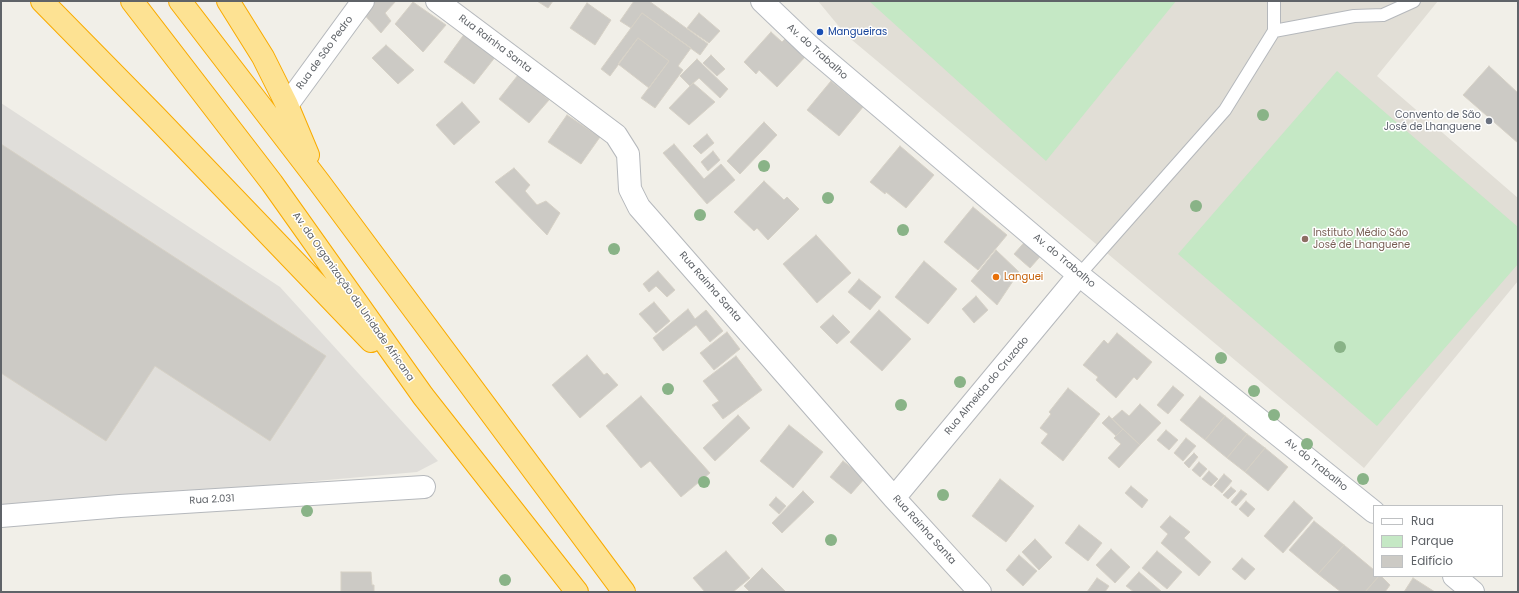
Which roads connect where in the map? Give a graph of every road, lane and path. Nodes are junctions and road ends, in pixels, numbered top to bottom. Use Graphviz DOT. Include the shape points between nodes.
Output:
graph roads {
  1 [pos="42,1"];
  2 [pos="132,1"];
  3 [pos="180,1"];
  4 [pos="228,1"];
  5 [pos="363,1"];
  6 [pos="437,1"];
  7 [pos="762,1"];
  8 [pos="1274,1"];
  9 [pos="1414,1"];
  10 [pos="1274,31"];
  11 [pos="287,105"];
  12 [pos="319,182"];
  13 [pos="1079,275"];
  14 [pos="423,396"];
  15 [pos="424,487"];
  16 [pos="894,498"];
  17 [pos="1373,511"];
  18 [pos="1,516"];
  19 [pos="1455,577"];
  20 [pos="577,592"];
  21 [pos="624,592"];
  22 [pos="980,592"];
  23 [pos="1473,592"];
  1 -- 14 [label="highway" via="150,110"];
  2 -- 14 [label="highway, Av. da Organização da Unidade Africana" via="272,183"];
  3 -- 12 [label="highway"];
  4 -- 11 [label="highway"];
  5 -- 11 [label="street, Rua de São Pedro"];
  6 -- 16 [label="street, Rua Rainha Santa" via="616,135 628,154 630,189 639,207"];
  7 -- 13 [label="street, Av. do Trabalho" via="809,46"];
  8 -- 10 [label="lane"];
  9 -- 10 [label="lane" via="1383,16 1354,16"];
  10 -- 13 [label="lane" via="1224,110"];
  11 -- 12 [label="highway"];
  12 -- 21 [label="highway"];
  13 -- 16 [label="street, Rua Almeida do Cruzado"];
  13 -- 17 [label="street, Av. do Trabalho"];
  14 -- 20 [label="highway, Av. da Organização da Unidade Africana"];
  15 -- 18 [label="street, Rua 2.031"];
  16 -- 22 [label="street, Rua Rainha Santa"];
  19 -- 23 [label="street"];
}
